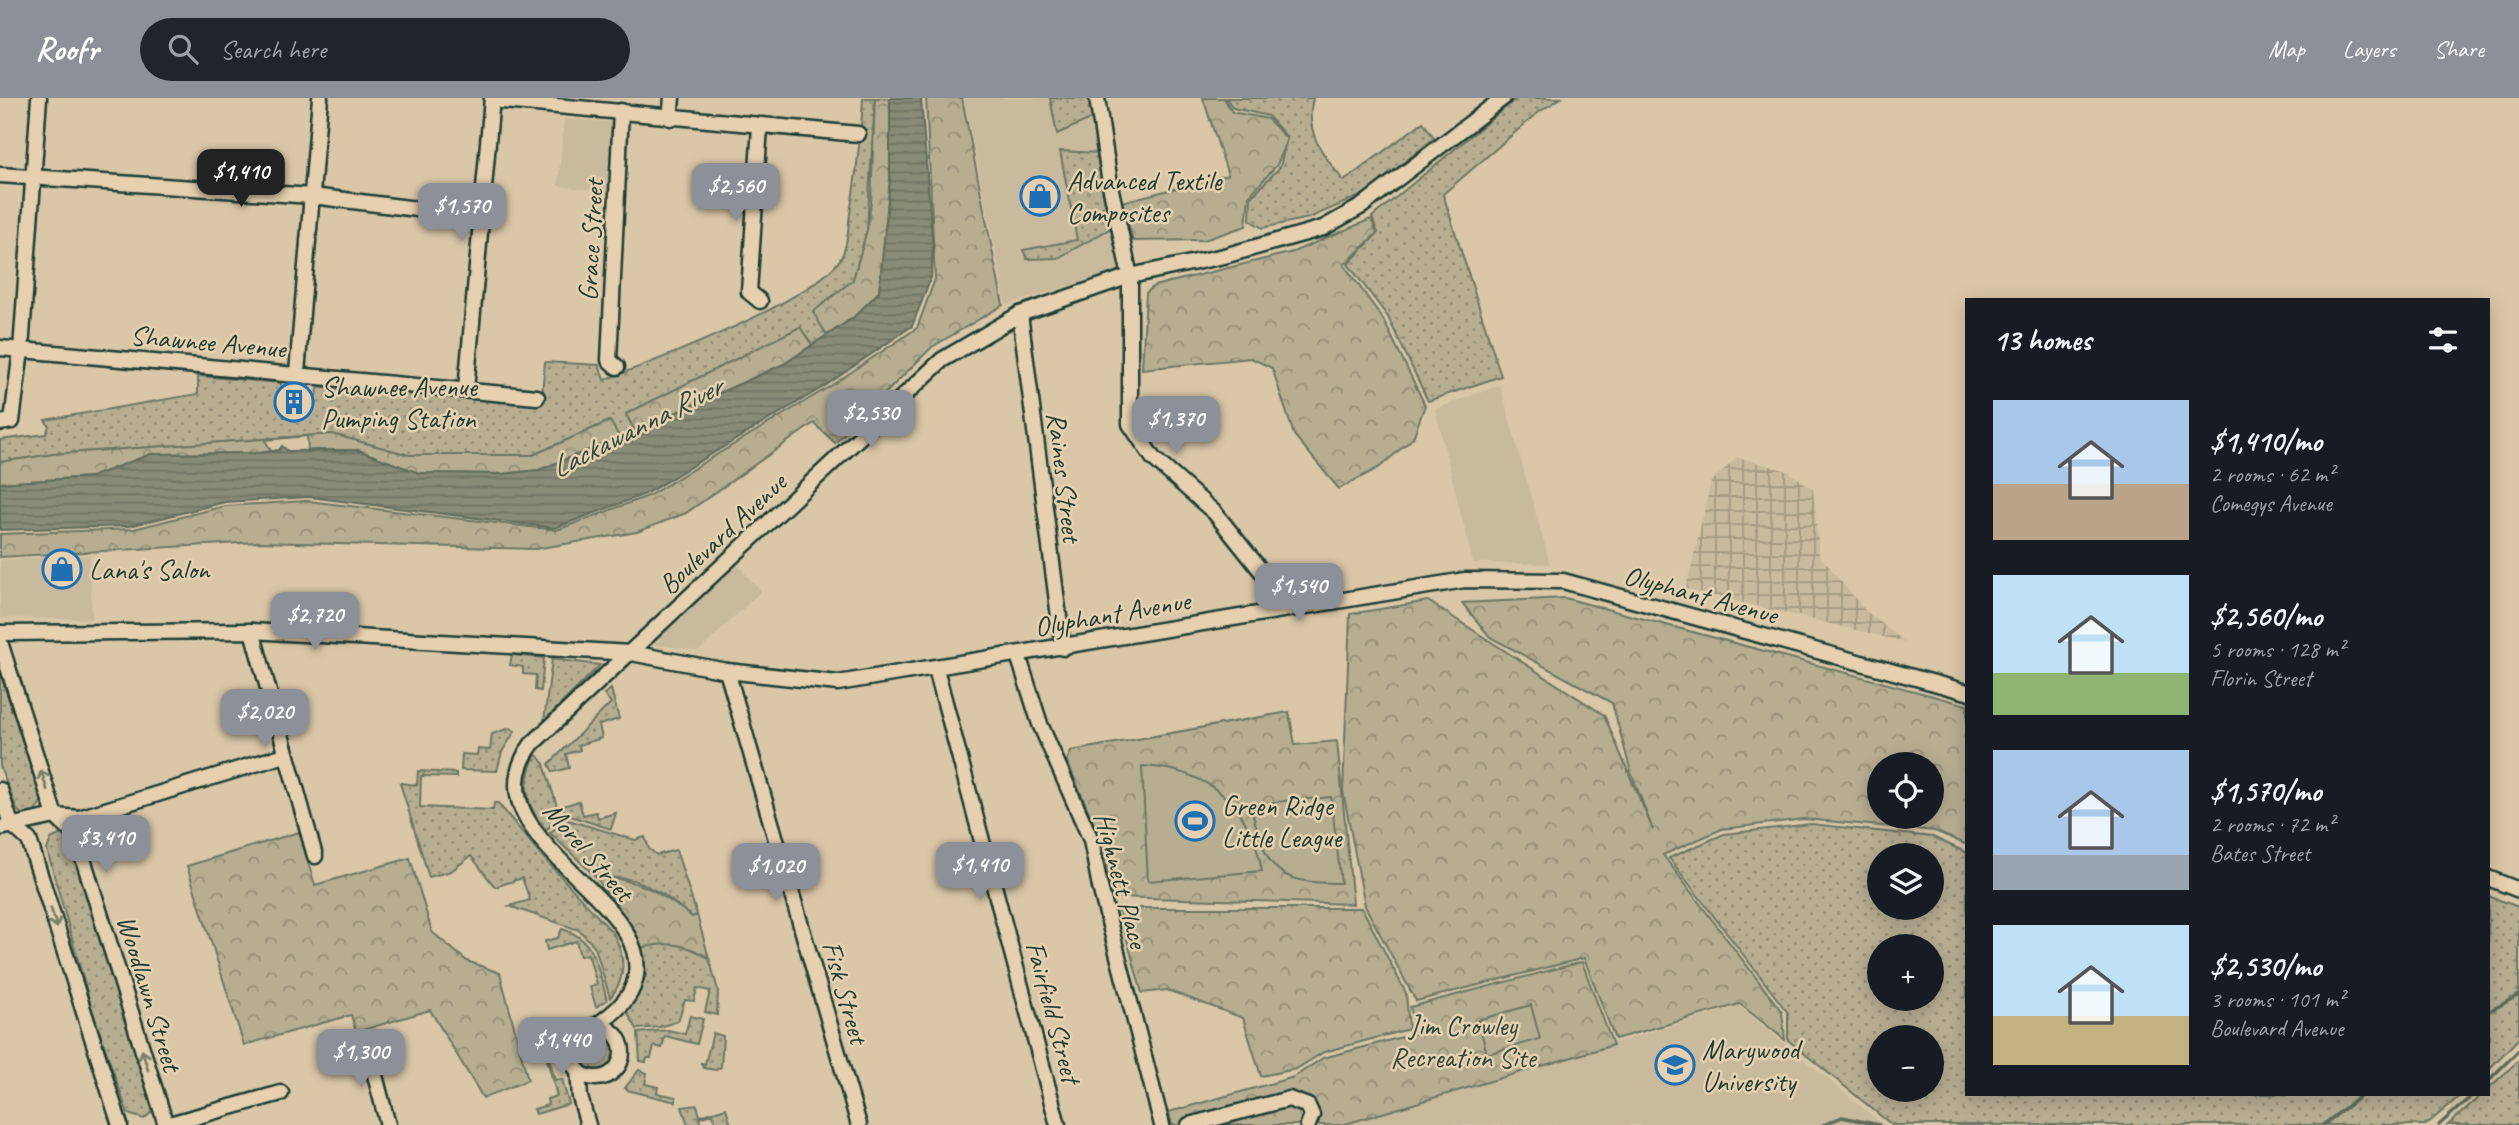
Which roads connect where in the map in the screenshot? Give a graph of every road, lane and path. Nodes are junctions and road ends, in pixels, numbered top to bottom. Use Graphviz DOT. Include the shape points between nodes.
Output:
graph roads {
  1 [pos="39,98"];
  2 [pos="320,98"];
  3 [pos="672,98"];
  4 [pos="1097,98"];
  5 [pos="1503,98"];
  6 [pos="492,99"];
  7 [pos="621,111"];
  8 [pos="670,118"];
  9 [pos="760,126"];
  10 [pos="858,134"];
  11 [pos="0,175"];
  12 [pos="32,178"];
  13 [pos="312,195"];
  14 [pos="483,211"];
  15 [pos="1130,276"];
  16 [pos="760,301"];
  17 [pos="1020,314"];
  18 [pos="0,348"];
  19 [pos="21,350"];
  20 [pos="617,367"];
  21 [pos="297,373"];
  22 [pos="466,390"];
  23 [pos="537,397"];
  24 [pos="6,422"];
  25 [pos="1290,607"];
  26 [pos="252,631"];
  27 [pos="0,633"];
  28 [pos="0,642"];
  29 [pos="1063,648"];
  30 [pos="631,653"];
  31 [pos="1018,655"];
  32 [pos="936,669"];
  33 [pos="727,671"];
  34 [pos="1965,691"];
  35 [pos="285,755"];
  36 [pos="0,790"];
  37 [pos="55,816"];
  38 [pos="6,826"];
  39 [pos="315,856"];
  40 [pos="2490,879"];
  41 [pos="2519,890"];
  42 [pos="596,1026"];
  43 [pos="368,1045"];
  44 [pos="578,1070"];
  45 [pos="281,1093"];
  46 [pos="120,1125"];
  47 [pos="166,1125"];
  48 [pos="388,1125"];
  49 [pos="588,1125"];
  50 [pos="859,1125"];
  51 [pos="1058,1125"];
  52 [pos="1162,1125"];
  53 [pos="1189,1125"];
  54 [pos="1308,1125"];
  1 -- 12 [label="street"];
  2 -- 13 [label="street"];
  3 -- 8 [label="street"];
  4 -- 15 [label="street"];
  5 -- 15 [label="street, Boulevard Avenue" via="1362,206 1324,228"];
  6 -- 7 [label="street"];
  6 -- 14 [label="street"];
  7 -- 8 [label="street"];
  7 -- 20 [label="street, Grace Street" via="609,360"];
  8 -- 9 [label="street"];
  9 -- 10 [label="street"];
  9 -- 16 [label="street" via="750,292"];
  11 -- 12 [label="street"];
  12 -- 13 [label="street"];
  12 -- 19 [label="street"];
  13 -- 14 [label="street" via="417,209"];
  13 -- 21 [label="street"];
  14 -- 22 [label="street"];
  15 -- 17 [label="street, Boulevard Avenue"];
  15 -- 25 [label="street" via="1129,424 1153,457 1215,513"];
  17 -- 29 [label="street, Raines Street"];
  17 -- 30 [label="street, Boulevard Avenue" via="942,360"];
  18 -- 19 [label="street, Shawnee Avenue"];
  19 -- 21 [label="street, Shawnee Avenue"];
  19 -- 24 [label="street"];
  21 -- 22 [label="street, Shawnee Avenue"];
  22 -- 23 [label="street, Shawnee Avenue"];
  25 -- 29 [label="street, Olyphant Avenue"];
  25 -- 34 [label="street, Olyphant Avenue" via="1465,580 1563,581"];
  26 -- 27 [label="street"];
  26 -- 30 [label="street"];
  26 -- 35 [label="street"];
  37 -- 28 [label="street, Woodlawn Street, one-way"];
  29 -- 31 [label="street, Olyphant Avenue"];
  30 -- 33 [label="street, Olyphant Avenue"];
  30 -- 42 [label="street, Morel Street" via="532,744 518,770 517,796 527,822 620,924 630,942 635,962 633,986 619,1008"];
  31 -- 32 [label="street, Olyphant Avenue"];
  31 -- 52 [label="street, Highnett Place" via="1040,724 1091,840"];
  32 -- 33 [label="street, Olyphant Avenue" via="838,683"];
  32 -- 51 [label="street, Fairfield Street"];
  33 -- 50 [label="street, Fisk Street"];
  35 -- 37 [label="street" via="79,818"];
  35 -- 39 [label="street"];
  36 -- 38 [label="street"];
  37 -- 38 [label="street"];
  47 -- 37 [label="street, Woodlawn Street, one-way" via="76,835"];
  38 -- 46 [label="street, one-way" via="29,840"];
  40 -- 41 [label="street"];
  42 -- 44 [label="street, Morel Street" via="585,1028 573,1040 570,1056"];
  42 -- 44 [label="street" via="617,1036 620,1062 601,1077"];
  43 -- 48 [label="street"];
  44 -- 49 [label="street, Morel Street"];
  45 -- 47 [label="street"];
  53 -- 54 [label="street" via="1289,1099 1308,1106 1312,1115"];
}
